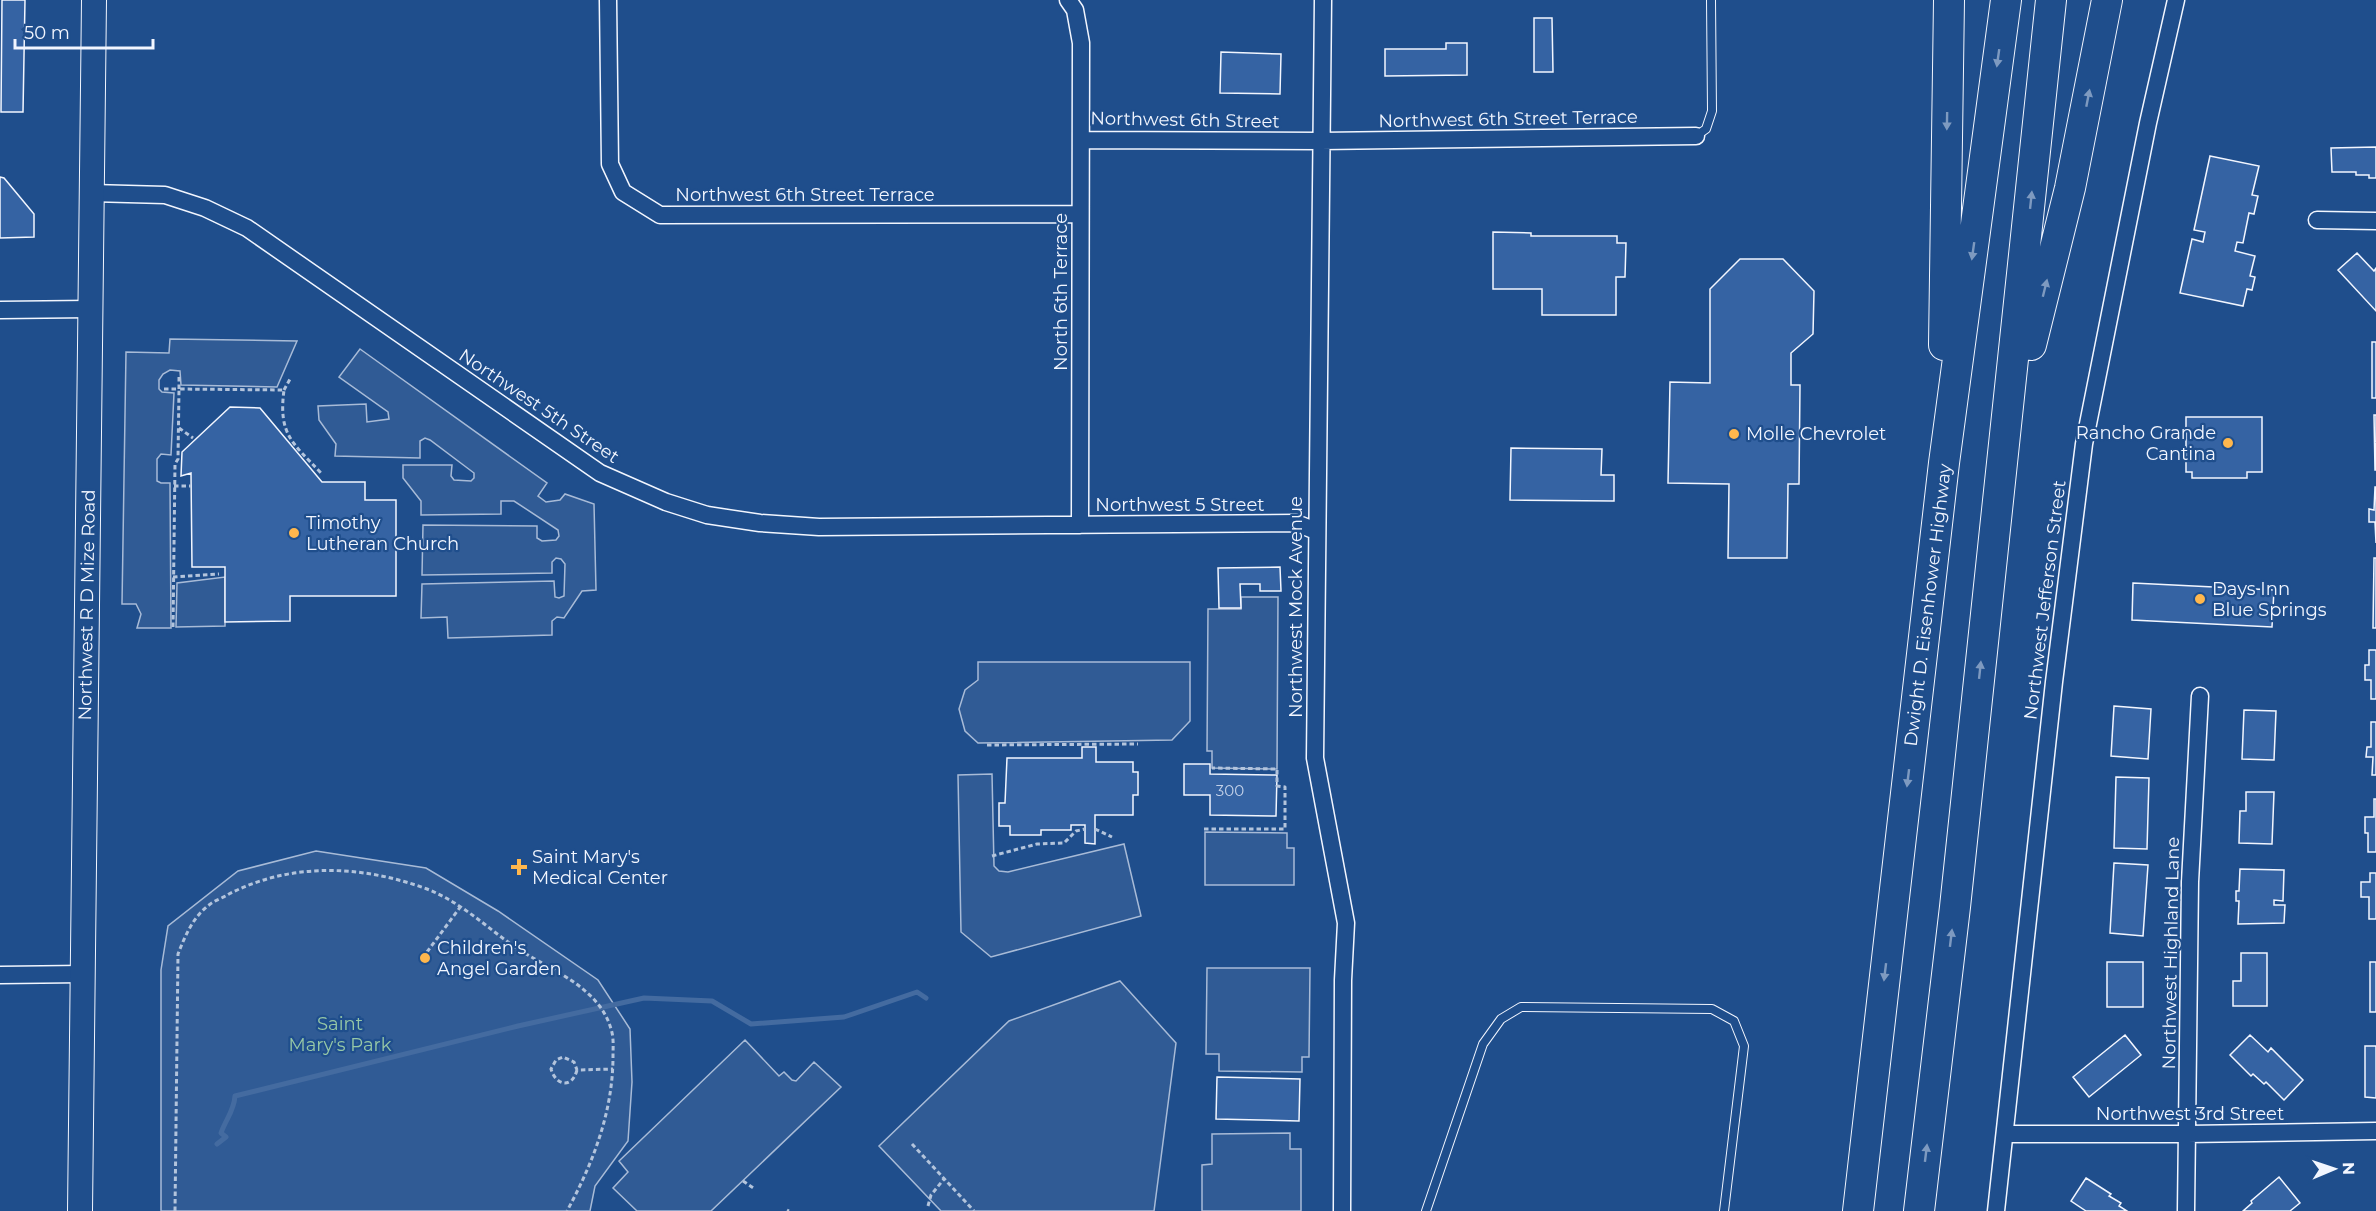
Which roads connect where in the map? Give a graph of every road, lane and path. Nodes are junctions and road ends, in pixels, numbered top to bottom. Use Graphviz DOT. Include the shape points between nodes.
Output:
graph roads {
  1 [pos="94,0"];
  2 [pos="608,0"];
  3 [pos="1068,0"];
  4 [pos="1323,0"];
  5 [pos="1711,0"];
  6 [pos="1949,0"];
  7 [pos="2006,0"];
  8 [pos="2051,0"];
  9 [pos="2107,0"];
  10 [pos="2176,0"];
  11 [pos="1696,135"];
  12 [pos="1082,140"];
  13 [pos="1321,141"];
  14 [pos="91,193"];
  15 [pos="1080,214"];
  16 [pos="2317,220"];
  17 [pos="2376,221"];
  18 [pos="90,309"];
  19 [pos="0,310"];
  20 [pos="179,374"];
  21 [pos="290,379"];
  22 [pos="164,389"];
  23 [pos="179,390"];
  24 [pos="284,390"];
  25 [pos="179,428"];
  26 [pos="193,438"];
  27 [pos="1944,463"];
  28 [pos="2001,467"];
  29 [pos="321,473"];
  30 [pos="174,486"];
  31 [pos="191,486"];
  32 [pos="1080,525"];
  33 [pos="1316,531"];
  34 [pos="219,574"];
  35 [pos="173,577"];
  36 [pos="173,627"];
  37 [pos="2200,696"];
  38 [pos="1138,744"];
  39 [pos="987,745"];
  40 [pos="1212,768"];
  41 [pos="1204,828"];
  42 [pos="1085,829"];
  43 [pos="1095,829"];
  44 [pos="1112,837"];
  45 [pos="993,855"];
  46 [pos="460,906"];
  47 [pos="427,952"];
  48 [pos="83,974"];
  49 [pos="0,975"];
  50 [pos="613,1069"];
  51 [pos="577,1070"];
  52 [pos="2376,1131"];
  53 [pos="2005,1134"];
  54 [pos="2188,1134"];
  55 [pos="912,1144"];
  56 [pos="944,1179"];
  57 [pos="743,1181"];
  58 [pos="755,1189"];
  59 [pos="928,1206"];
  60 [pos="80,1211"];
  61 [pos="175,1211"];
  62 [pos="567,1211"];
  63 [pos="974,1211"];
  64 [pos="1342,1211"];
  65 [pos="1426,1211"];
  66 [pos="1724,1211"];
  67 [pos="1858,1211"];
  68 [pos="1919,1211"];
  69 [pos="1996,1211"];
  70 [pos="2186,1211"];
  1 -- 14 [label="street, Northwest R D Mize Road"];
  2 -- 15 [label="street, Northwest 6th Street Terrace" via="610,164 623,192 660,215"];
  3 -- 12 [label="street, Northwest 6th Street" via="1075,10 1080,43"];
  4 -- 13 [label="street, Northwest Mock Avenue"];
  5 -- 11 [label="lane" via="1712,111 1706,129"];
  6 -- 27 [label="highway, one-way"];
  7 -- 27 [label="highway, Dwight D. Eisenhower Highway, one-way"];
  28 -- 8 [label="highway, one-way"];
  28 -- 9 [label="highway, one-way" via="2070,188"];
  10 -- 53 [label="street, Northwest Jefferson Street" via="2084,444"];
  11 -- 13 [label="street, Northwest 6th Street Terrace"];
  12 -- 13 [label="street, Northwest 6th Street"];
  12 -- 15 [label="street, North 6th Terrace"];
  13 -- 33 [label="street, Northwest Mock Avenue"];
  14 -- 18 [label="street, Northwest R D Mize Road"];
  14 -- 32 [label="street, Northwest 5th Street" via="165,195 206,208 247,228 600,474 666,502 707,515 819,527"];
  15 -- 32 [label="street, North 6th Terrace"];
  16 -- 17 [label="street"];
  18 -- 19 [label="street"];
  18 -- 48 [label="street, Northwest R D Mize Road"];
  20 -- 23 [label="path"];
  21 -- 24 [label="path"];
  22 -- 23 [label="path"];
  23 -- 24 [label="path"];
  23 -- 25 [label="path"];
  24 -- 29 [label="path" via="281,415 286,432"];
  25 -- 26 [label="path"];
  25 -- 30 [label="path"];
  27 -- 67 [label="highway, Dwight D. Eisenhower Highway, one-way"];
  68 -- 28 [label="highway, one-way"];
  30 -- 31 [label="path"];
  30 -- 35 [label="path"];
  32 -- 33 [label="street, Northwest 5 Street" via="1296,524"];
  33 -- 64 [label="street, Northwest Mock Avenue" via="1315,758 1346,923"];
  34 -- 35 [label="path"];
  35 -- 36 [label="path"];
  37 -- 54 [label="street, Northwest Highland Lane" via="2190,882"];
  38 -- 39 [label="path"];
  40 -- 41 [label="path" via="1277,769 1277,786 1285,787 1285,829"];
  42 -- 45 [label="path" via="1076,831 1064,843 1037,844"];
  43 -- 44 [label="path"];
  46 -- 47 [label="path"];
  46 -- 50 [label="path" via="596,999 613,1034"];
  46 -- 61 [label="path" via="407,883 376,874 339,870 303,871 251,883 208,905 188,930 178,954"];
  48 -- 49 [label="street"];
  48 -- 60 [label="street, Northwest R D Mize Road"];
  50 -- 51 [label="path"];
  50 -- 62 [label="path" via="604,1125"];
  51 -- 51 [label="path" via="573,1062 563,1057 551,1069 560,1083 575,1077"];
  52 -- 54 [label="street, Northwest 3rd Street"];
  53 -- 54 [label="street, Northwest 3rd Street"];
  53 -- 69 [label="street, Northwest Jefferson Street"];
  54 -- 70 [label="street, Northwest Highland Lane"];
  55 -- 56 [label="path"];
  56 -- 59 [label="path" via="931,1195"];
  56 -- 63 [label="path"];
  57 -- 58 [label="path"];
  65 -- 66 [label="lane" via="1483,1044 1501,1019 1521,1007 1712,1009 1734,1021 1744,1046"];
}
